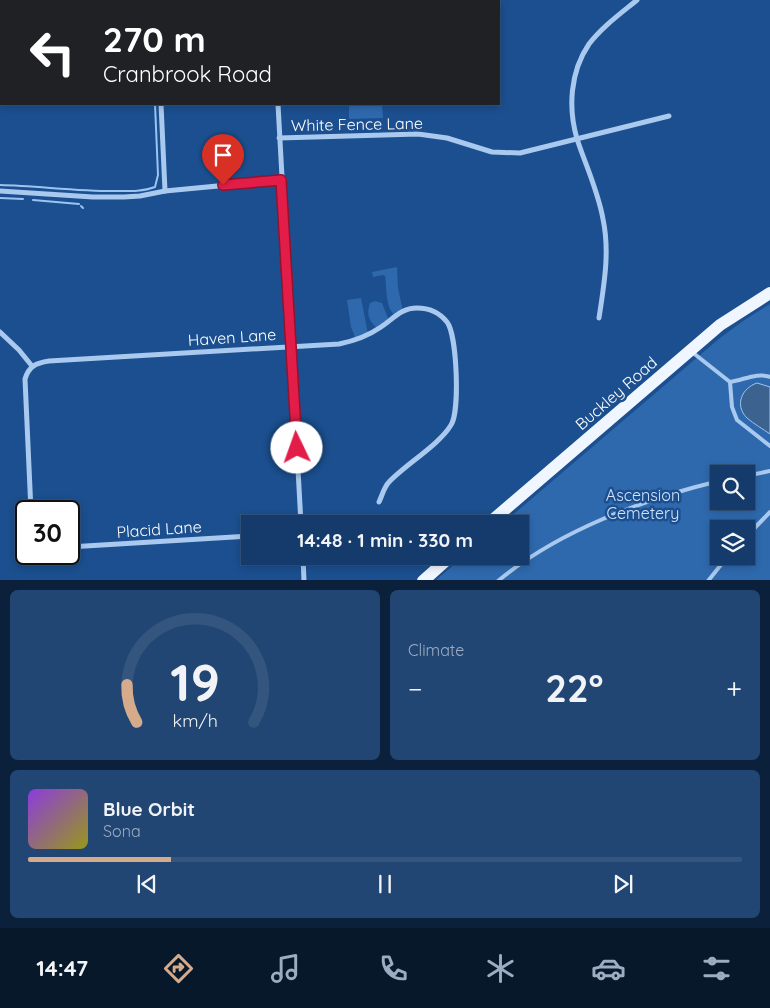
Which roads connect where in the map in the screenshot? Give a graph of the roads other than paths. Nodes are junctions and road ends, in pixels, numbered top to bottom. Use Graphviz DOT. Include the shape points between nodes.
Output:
graph roads {
  1 [pos="637,0"];
  2 [pos="161,105"];
  3 [pos="278,105"];
  4 [pos="668,116"];
  5 [pos="279,138"];
  6 [pos="577,138"];
  7 [pos="281,180"];
  8 [pos="0,191"];
  9 [pos="165,191"];
  10 [pos="770,293"];
  11 [pos="599,318"];
  12 [pos="0,332"];
  13 [pos="291,346"];
  14 [pos="690,350"];
  15 [pos="32,366"];
  16 [pos="770,377"];
  17 [pos="730,382"];
  18 [pos="770,446"];
  19 [pos="770,471"];
  20 [pos="755,474"];
  21 [pos="710,484"];
  22 [pos="31,500"];
  23 [pos="379,502"];
  24 [pos="770,512"];
  25 [pos="300,515"];
  26 [pos="498,515"];
  27 [pos="755,528"];
  28 [pos="241,537"];
  29 [pos="80,546"];
  30 [pos="303,565"];
  31 [pos="441,565"];
  32 [pos="720,565"];
  33 [pos="431,576"];
  34 [pos="304,580"];
  35 [pos="498,580"];
  36 [pos="708,580"];
  1 -- 6 [label="street" via="599,33 574,75 572,114"];
  2 -- 9 [label="street"];
  3 -- 5 [label="street"];
  4 -- 6 [label="street, White Fence Lane"];
  5 -- 6 [label="street, White Fence Lane" via="418,134 447,138 492,152 520,154"];
  5 -- 7 [label="street"];
  6 -- 11 [label="street" via="604,220 607,266"];
  7 -- 9 [label="street"];
  7 -- 13 [label="street"];
  8 -- 9 [label="street" via="93,197 140,196"];
  10 -- 14 [label="main road, Buckley Road" via="720,325"];
  12 -- 15 [label="street"];
  13 -- 15 [label="street, Haven Lane" via="49,361"];
  13 -- 23 [label="street, Haven Lane" via="339,344 364,337 409,308 430,309 452,330 455,417 447,431 388,484"];
  13 -- 25 [label="street"];
  14 -- 17 [label="lane"];
  14 -- 26 [label="main road, Buckley Road"];
  15 -- 22 [label="street" via="25,379"];
  16 -- 17 [label="lane" via="755,375"];
  17 -- 18 [label="lane" via="732,407 737,420"];
  19 -- 20 [label="lane"];
  21 -- 35 [label="lane" via="651,500 584,528 544,548"];
  24 -- 27 [label="lane"];
  28 -- 29 [label="street, Placid Lane"];
  30 -- 34 [label="street"];
  31 -- 33 [label="main road"];
  32 -- 36 [label="lane"];
}
